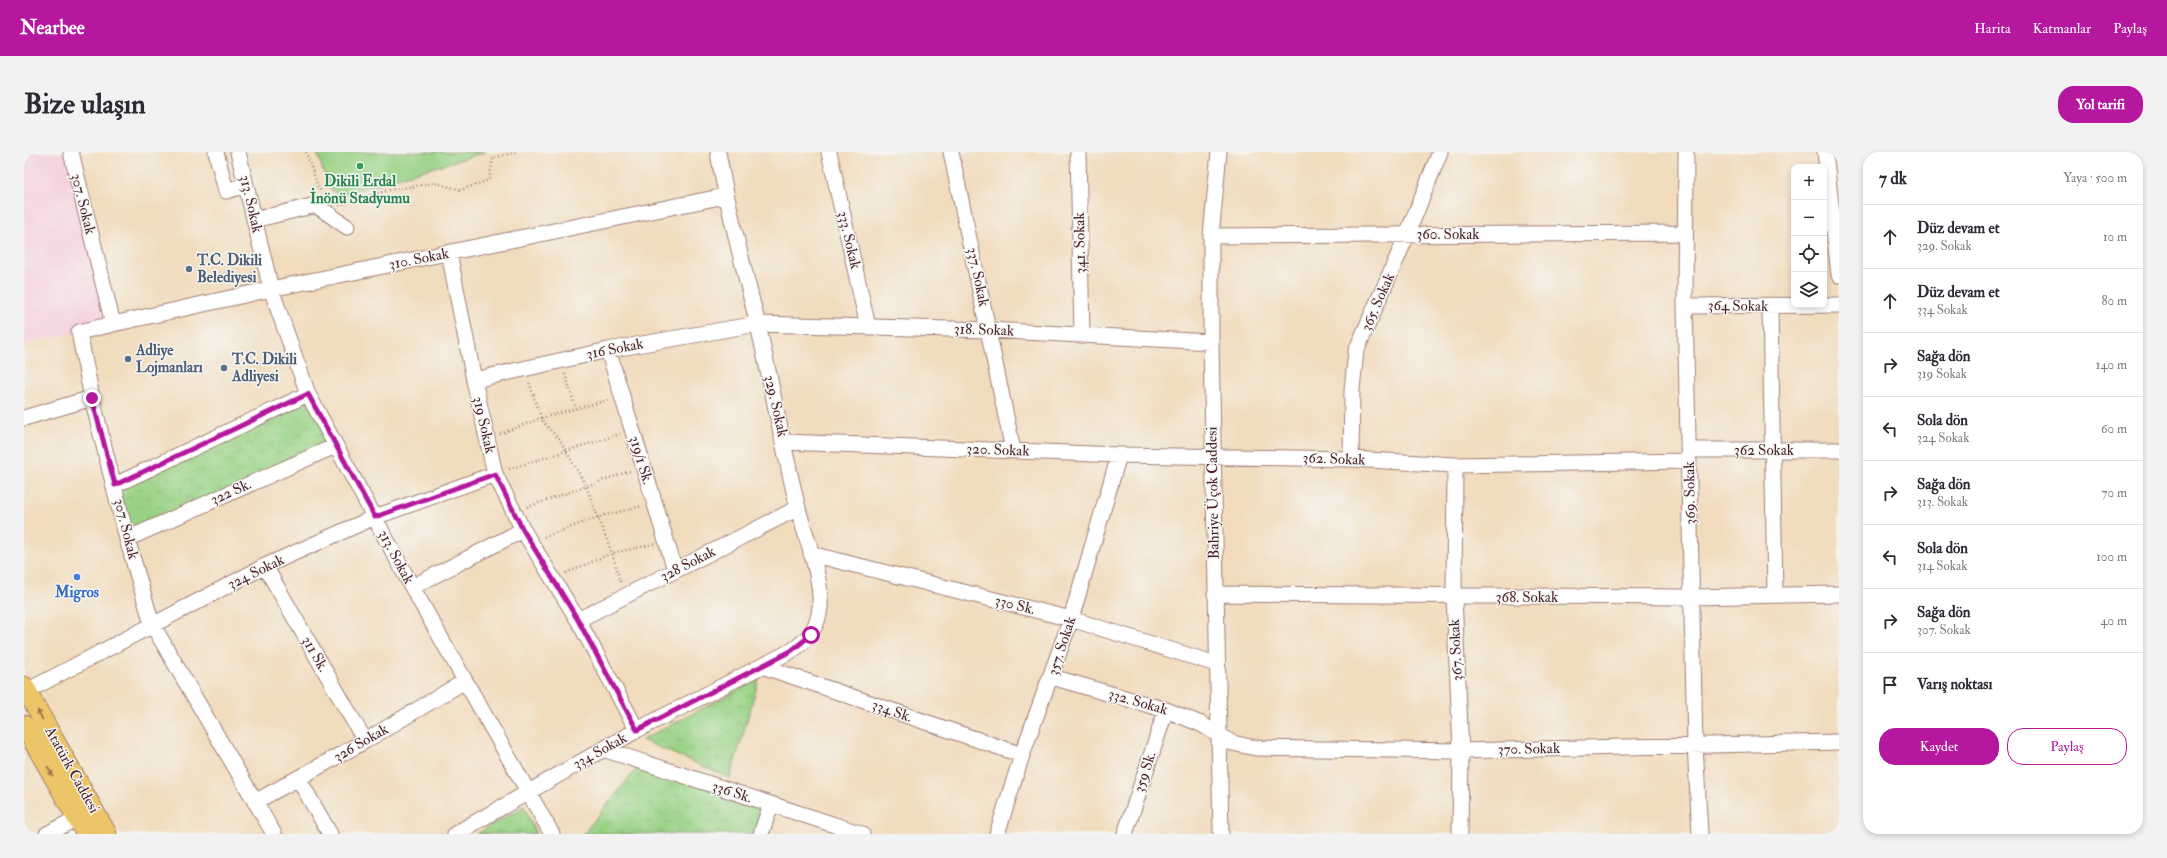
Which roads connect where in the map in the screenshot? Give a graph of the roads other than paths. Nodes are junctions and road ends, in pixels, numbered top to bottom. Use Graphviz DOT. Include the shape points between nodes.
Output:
graph roads {
  1 [pos="216,152"];
  2 [pos="238,152"];
  3 [pos="718,152"];
  4 [pos="829,152"];
  5 [pos="951,152"];
  6 [pos="1078,152"];
  7 [pos="1219,152"];
  8 [pos="1440,152"];
  9 [pos="1686,152"];
  10 [pos="1824,152"];
  11 [pos="74,153"];
  12 [pos="246,185"];
  13 [pos="726,196"];
  14 [pos="254,220"];
  15 [pos="347,227"];
  16 [pos="1685,233"];
  17 [pos="1407,234"];
  18 [pos="1211,236"];
  19 [pos="449,253"];
  20 [pos="1839,274"];
  21 [pos="271,289"];
  22 [pos="1839,305"];
  23 [pos="1685,306"];
  24 [pos="1770,307"];
  25 [pos="113,324"];
  26 [pos="757,324"];
  27 [pos="868,327"];
  28 [pos="989,330"];
  29 [pos="1082,334"];
  30 [pos="1211,342"];
  31 [pos="608,350"];
  32 [pos="474,380"];
  33 [pos="308,394"];
  34 [pos="92,398"];
  35 [pos="24,418"];
  36 [pos="784,442"];
  37 [pos="335,446"];
  38 [pos="1013,450"];
  39 [pos="1774,450"];
  40 [pos="1839,450"];
  41 [pos="1119,455"];
  42 [pos="1212,456"];
  43 [pos="1689,456"];
  44 [pos="1351,459"];
  45 [pos="1455,465"];
  46 [pos="495,474"];
  47 [pos="115,485"];
  48 [pos="798,508"];
  49 [pos="375,517"];
  50 [pos="527,536"];
  51 [pos="127,539"];
  52 [pos="811,554"];
  53 [pos="265,566"];
  54 [pos="675,570"];
  55 [pos="412,587"];
  56 [pos="1215,594"];
  57 [pos="1775,594"];
  58 [pos="1839,594"];
  59 [pos="1454,596"];
  60 [pos="1692,598"];
  61 [pos="1071,619"];
  62 [pos="578,620"];
  63 [pos="152,624"];
  64 [pos="791,651"];
  65 [pos="1216,664"];
  66 [pos="762,666"];
  67 [pos="1052,677"];
  68 [pos="465,682"];
  69 [pos="25,689"];
  70 [pos="1166,710"];
  71 [pos="24,725"];
  72 [pos="637,730"];
  73 [pos="1221,738"];
  74 [pos="365,741"];
  75 [pos="1839,742"];
  76 [pos="1695,745"];
  77 [pos="603,749"];
  78 [pos="1461,751"];
  79 [pos="1022,756"];
  80 [pos="298,778"];
  81 [pos="528,791"];
  82 [pos="254,802"];
  83 [pos="771,804"];
  84 [pos="82,826"];
  85 [pos="47,834"];
  86 [pos="108,834"];
  87 [pos="274,834"];
  88 [pos="330,834"];
  89 [pos="455,834"];
  90 [pos="552,834"];
  91 [pos="762,834"];
  92 [pos="862,834"];
  93 [pos="997,834"];
  94 [pos="1125,834"];
  95 [pos="1221,834"];
  96 [pos="1460,834"];
  97 [pos="1700,834"];
  1 -- 12 [label="street" via="226,191"];
  2 -- 12 [label="street, 313. Sokak"];
  3 -- 13 [label="street, 329. Sokak"];
  4 -- 27 [label="street, 333. Sokak"];
  5 -- 28 [label="street, 337. Sokak"];
  6 -- 29 [label="street, 341. Sokak"];
  7 -- 18 [label="street, Bahriye Üçok Caddesi"];
  8 -- 17 [label="street, 365. Sokak"];
  9 -- 16 [label="street, 369. Sokak"];
  10 -- 20 [label="street"];
  11 -- 25 [label="street, 307. Sokak"];
  12 -- 14 [label="street, 313. Sokak"];
  13 -- 19 [label="street, 310. Sokak"];
  13 -- 26 [label="street, 329. Sokak"];
  14 -- 15 [label="street" via="316,205"];
  14 -- 21 [label="street, 313. Sokak"];
  16 -- 17 [label="street, 360. Sokak"];
  16 -- 23 [label="street, 369. Sokak"];
  17 -- 18 [label="street, 360. Sokak"];
  17 -- 44 [label="street, 365. Sokak" via="1356,351 1352,390"];
  18 -- 30 [label="street, Bahriye Üçok Caddesi"];
  19 -- 21 [label="street, 310. Sokak"];
  19 -- 32 [label="street, 319 Sokak"];
  21 -- 25 [label="street, 310. Sokak"];
  21 -- 33 [label="street, 313. Sokak"];
  22 -- 24 [label="street, 364 Sokak"];
  23 -- 24 [label="street, 364 Sokak"];
  23 -- 43 [label="street, 369. Sokak"];
  24 -- 39 [label="street"];
  25 -- 34 [label="street, 307. Sokak" via="79,332"];
  26 -- 27 [label="street, 318. Sokak"];
  26 -- 31 [label="street, 316 Sokak"];
  26 -- 36 [label="street, 329. Sokak"];
  27 -- 28 [label="street, 318. Sokak"];
  28 -- 29 [label="street, 318. Sokak"];
  28 -- 38 [label="street, 337. Sokak"];
  29 -- 30 [label="street, 318. Sokak"];
  30 -- 42 [label="street, Bahriye Üçok Caddesi"];
  31 -- 32 [label="street, 316 Sokak"];
  31 -- 54 [label="street, 319/1 Sk."];
  32 -- 46 [label="street, 319 Sokak"];
  33 -- 37 [label="street, 313. Sokak"];
  33 -- 47 [label="street"];
  34 -- 35 [label="street"];
  34 -- 47 [label="street, 307. Sokak"];
  36 -- 38 [label="street, 320. Sokak"];
  36 -- 48 [label="street, 329. Sokak"];
  37 -- 49 [label="street, 313. Sokak"];
  37 -- 51 [label="street, 322 Sk."];
  38 -- 41 [label="street, 320. Sokak"];
  39 -- 40 [label="street, 362 Sokak"];
  39 -- 43 [label="street, 362 Sokak"];
  39 -- 57 [label="street"];
  41 -- 42 [label="street, 320. Sokak"];
  41 -- 61 [label="street, 357. Sokak"];
  42 -- 44 [label="street, 362. Sokak"];
  42 -- 56 [label="street, Bahriye Üçok Caddesi"];
  43 -- 45 [label="street, 362 Sokak"];
  43 -- 60 [label="street, 369. Sokak"];
  44 -- 45 [label="street, 362. Sokak"];
  45 -- 59 [label="street, 367. Sokak"];
  46 -- 49 [label="street, 324 Sokak"];
  46 -- 50 [label="street, 319 Sokak"];
  47 -- 51 [label="street, 307. Sokak"];
  48 -- 52 [label="street, 329. Sokak"];
  48 -- 54 [label="street, 328 Sokak"];
  49 -- 53 [label="street, 324 Sokak"];
  49 -- 55 [label="street, 313. Sokak"];
  50 -- 55 [label="street"];
  50 -- 62 [label="street, 319 Sokak"];
  51 -- 63 [label="street, 307. Sokak"];
  52 -- 61 [label="street, 330 Sk."];
  52 -- 64 [label="street, 329. Sokak" via="820,608 811,635"];
  53 -- 63 [label="street, 324 Sokak"];
  53 -- 74 [label="street, 311 Sk."];
  54 -- 62 [label="street, 328 Sokak"];
  55 -- 68 [label="street, 313. Sokak"];
  56 -- 59 [label="street, 368. Sokak"];
  56 -- 65 [label="street, Bahriye Üçok Caddesi"];
  57 -- 58 [label="street, 368. Sokak"];
  57 -- 60 [label="street, 368. Sokak"];
  59 -- 60 [label="street, 368. Sokak"];
  59 -- 78 [label="street, 367. Sokak"];
  60 -- 76 [label="street, 369. Sokak"];
  61 -- 65 [label="street, 330 Sk."];
  61 -- 67 [label="street, 357. Sokak"];
  62 -- 72 [label="street, 319 Sokak"];
  63 -- 69 [label="street, 324 Sokak"];
  63 -- 82 [label="street, 307. Sokak"];
  64 -- 66 [label="street, 334 Sokak"];
  65 -- 73 [label="street, Bahriye Üçok Caddesi"];
  66 -- 72 [label="street, 334 Sokak"];
  66 -- 79 [label="street, 334 Sk."];
  67 -- 70 [label="street, 332. Sokak"];
  67 -- 79 [label="street, 357. Sokak"];
  68 -- 74 [label="street, 326 Sokak"];
  68 -- 81 [label="street, 313. Sokak"];
  86 -- 69 [label="main road, Atatürk Caddesi, one-way"];
  70 -- 73 [label="street, 332. Sokak" via="1201,724"];
  70 -- 94 [label="street, 359 Sk."];
  71 -- 84 [label="main road, Atatürk Caddesi, one-way"];
  72 -- 77 [label="street, 334 Sokak"];
  73 -- 78 [label="street, 370. Sokak" via="1256,748"];
  73 -- 95 [label="street, Bahriye Üçok Caddesi"];
  74 -- 80 [label="street, 326 Sokak"];
  75 -- 76 [label="street, 370. Sokak"];
  76 -- 78 [label="street, 370. Sokak"];
  76 -- 97 [label="street, 369. Sokak"];
  77 -- 81 [label="street, 334 Sokak"];
  77 -- 83 [label="street, 336 Sk."];
  78 -- 96 [label="street, 367. Sokak"];
  79 -- 93 [label="street, 357. Sokak"];
  80 -- 82 [label="street, 326 Sokak"];
  80 -- 88 [label="street"];
  81 -- 89 [label="street, 334 Sokak"];
  81 -- 90 [label="street, 313. Sokak"];
  82 -- 87 [label="street, 307. Sokak"];
  83 -- 91 [label="street"];
  83 -- 92 [label="street, 336 Sk."];
  84 -- 85 [label="street"];
}
